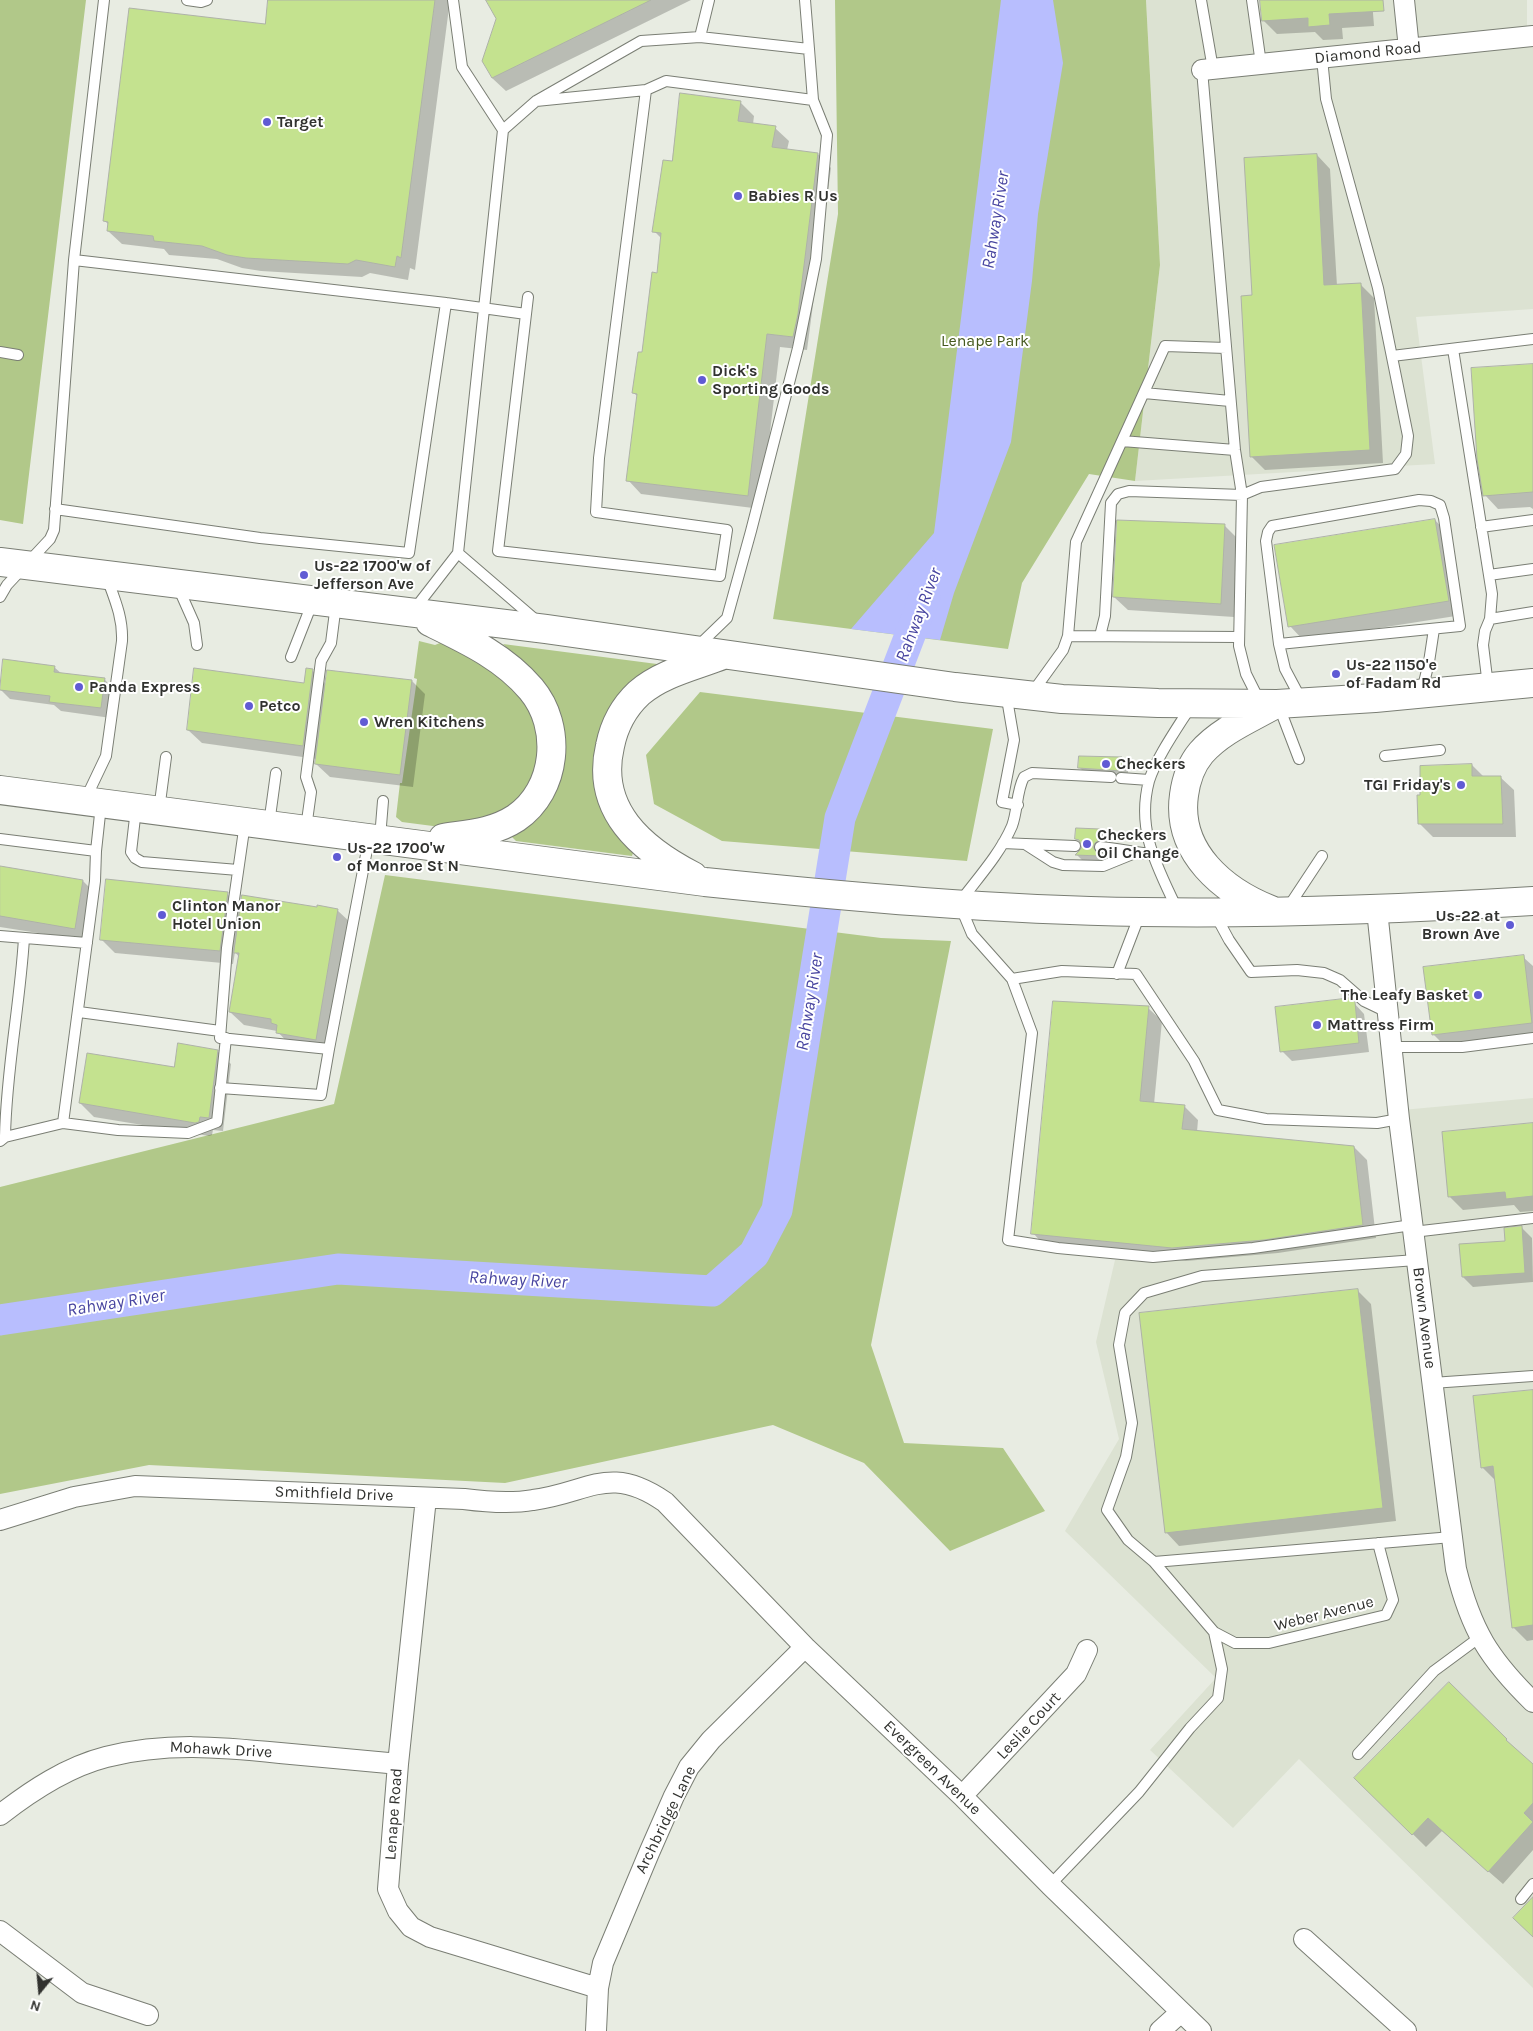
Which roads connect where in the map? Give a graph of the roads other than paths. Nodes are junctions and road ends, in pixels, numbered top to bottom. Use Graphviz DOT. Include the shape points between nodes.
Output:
graph roads {
  1 [pos="104,0"];
  2 [pos="187,0"];
  3 [pos="207,0"];
  4 [pos="453,0"];
  5 [pos="709,0"];
  6 [pos="805,0"];
  7 [pos="1201,0"];
  8 [pos="1252,0"];
  9 [pos="1404,0"];
  10 [pos="1533,36"];
  11 [pos="700,37"];
  12 [pos="809,49"];
  13 [pos="1408,49"];
  14 [pos="1322,58"];
  15 [pos="1261,64"];
  16 [pos="1207,70"];
  17 [pos="646,90"];
  18 [pos="813,100"];
  19 [pos="536,101"];
  20 [pos="504,130"];
  21 [pos="74,260"];
  22 [pos="528,297"];
  23 [pos="446,303"];
  24 [pos="484,308"];
  25 [pos="526,314"];
  26 [pos="1533,339"];
  27 [pos="1226,348"];
  28 [pos="1453,349"];
  29 [pos="0,352"];
  30 [pos="18,355"];
  31 [pos="1392,356"];
  32 [pos="1144,393"];
  33 [pos="1230,401"];
  34 [pos="1122,441"];
  35 [pos="1235,450"];
  36 [pos="1242,494"];
  37 [pos="55,509"];
  38 [pos="1533,520"];
  39 [pos="1481,527"];
  40 [pos="458,553"];
  41 [pos="13,564"];
  42 [pos="1533,569"];
  43 [pos="106,575"];
  44 [pos="1489,575"];
  45 [pos="177,584"];
  46 [pos="0,596"];
  47 [pos="324,602"];
  48 [pos="1533,612"];
  49 [pos="412,613"];
  50 [pos="1490,619"];
  51 [pos="1434,628"];
  52 [pos="546,629"];
  53 [pos="1068,636"];
  54 [pos="1100,636"];
  55 [pos="1239,637"];
  56 [pos="197,644"];
  57 [pos="1279,644"];
  58 [pos="695,650"];
  59 [pos="726,654"];
  60 [pos="291,657"];
  61 [pos="1533,683"];
  62 [pos="1488,687"];
  63 [pos="1018,695"];
  64 [pos="1421,695"];
  65 [pos="1193,703"];
  66 [pos="1280,703"];
  67 [pos="1440,750"];
  68 [pos="1385,756"];
  69 [pos="166,758"];
  70 [pos="1299,759"];
  71 [pos="276,773"];
  72 [pos="1150,780"];
  73 [pos="0,790"];
  74 [pos="383,801"];
  75 [pos="93,802"];
  76 [pos="1018,805"];
  77 [pos="147,809"];
  78 [pos="257,824"];
  79 [pos="306,830"];
  80 [pos="0,840"];
  81 [pos="384,840"];
  82 [pos="1003,843"];
  83 [pos="1025,844"];
  84 [pos="1075,846"];
  85 [pos="1100,847"];
  86 [pos="96,851"];
  87 [pos="1135,853"];
  88 [pos="1152,854"];
  89 [pos="1322,856"];
  90 [pos="238,870"];
  91 [pos="705,882"];
  92 [pos="1533,901"];
  93 [pos="959,904"];
  94 [pos="1377,910"];
  95 [pos="1140,912"];
  96 [pos="1178,912"];
  97 [pos="1215,912"];
  98 [pos="1281,912"];
  99 [pos="0,936"];
  100 [pos="24,938"];
  101 [pos="87,943"];
  102 [pos="1118,974"];
  103 [pos="1012,979"];
  104 [pos="79,1012"];
  105 [pos="1387,1012"];
  106 [pos="223,1035"];
  107 [pos="1533,1038"];
  108 [pos="1391,1047"];
  109 [pos="329,1049"];
  110 [pos="5,1060"];
  111 [pos="220,1088"];
  112 [pos="1399,1119"];
  113 [pos="63,1123"];
  114 [pos="3,1139"];
  115 [pos="1533,1218"];
  116 [pos="1412,1228"];
  117 [pos="1416,1260"];
  118 [pos="1533,1376"];
  119 [pos="1432,1383"];
  120 [pos="426,1498"];
  121 [pos="665,1502"];
  122 [pos="0,1520"];
  123 [pos="1452,1537"];
  124 [pos="1378,1543"];
  125 [pos="1154,1562"];
  126 [pos="1214,1632"];
  127 [pos="1480,1637"];
  128 [pos="805,1647"];
  129 [pos="1087,1650"];
  130 [pos="1533,1702"];
  131 [pos="1358,1754"];
  132 [pos="398,1764"];
  133 [pos="962,1796"];
  134 [pos="0,1815"];
  135 [pos="1533,1884"];
  136 [pos="1050,1885"];
  137 [pos="1521,1899"];
  138 [pos="0,1930"];
  139 [pos="1304,1939"];
  140 [pos="598,1988"];
  141 [pos="1181,2012"];
  142 [pos="148,2015"];
  143 [pos="596,2031"];
  144 [pos="1160,2031"];
  145 [pos="1201,2031"];
  146 [pos="1406,2031"];
  1 -- 21 [label="lane"];
  2 -- 3 [label="lane"];
  4 -- 20 [label="lane" via="462,67"];
  5 -- 11 [label="lane"];
  6 -- 12 [label="lane"];
  7 -- 16 [label="lane"];
  8 -- 15 [label="lane"];
  9 -- 13 [label="street"];
  10 -- 13 [label="street, Diamond Road"];
  11 -- 12 [label="lane"];
  11 -- 19 [label="lane" via="641,41"];
  12 -- 18 [label="lane"];
  13 -- 14 [label="street, Diamond Road"];
  14 -- 15 [label="street, Diamond Road"];
  14 -- 31 [label="lane" via="1326,99 1378,288"];
  15 -- 16 [label="street, Diamond Road"];
  16 -- 27 [label="lane"];
  17 -- 18 [label="lane" via="666,81"];
  17 -- 19 [label="lane"];
  17 -- 25 [label="lane" via="599,458 596,512 727,530 720,576 498,551"];
  18 -- 58 [label="lane" via="826,135 816,259 798,348 727,618"];
  19 -- 20 [label="lane"];
  20 -- 24 [label="lane"];
  21 -- 23 [label="lane"];
  21 -- 37 [label="lane"];
  22 -- 25 [label="lane"];
  23 -- 24 [label="lane"];
  23 -- 37 [label="lane" via="409,553 260,538"];
  24 -- 25 [label="lane"];
  24 -- 40 [label="lane"];
  26 -- 28 [label="lane"];
  27 -- 32 [label="lane" via="1165,346"];
  27 -- 33 [label="lane"];
  28 -- 31 [label="lane"];
  28 -- 39 [label="lane"];
  29 -- 30 [label="lane"];
  31 -- 36 [label="lane" via="1408,436 1406,454 1395,470 1261,487"];
  32 -- 33 [label="lane"];
  32 -- 34 [label="lane"];
  33 -- 35 [label="lane"];
  34 -- 35 [label="lane"];
  34 -- 53 [label="lane" via="1076,542"];
  35 -- 36 [label="lane"];
  36 -- 54 [label="lane" via="1129,491 1118,494 1111,504 1105,616"];
  36 -- 55 [label="lane"];
  37 -- 41 [label="lane" via="50,539"];
  38 -- 39 [label="lane"];
  39 -- 44 [label="lane"];
  40 -- 49 [label="lane"];
  40 -- 52 [label="lane"];
  41 -- 43 [label="highway"];
  41 -- 46 [label="lane"];
  42 -- 44 [label="lane"];
  43 -- 45 [label="highway"];
  43 -- 75 [label="lane" via="119,609 122,641 106,756"];
  44 -- 50 [label="lane" via="1492,594"];
  45 -- 47 [label="highway"];
  45 -- 56 [label="lane" via="194,624"];
  47 -- 49 [label="highway"];
  47 -- 60 [label="lane"];
  47 -- 79 [label="lane" via="331,643 321,661 306,777 310,792"];
  48 -- 50 [label="lane"];
  49 -- 52 [label="highway"];
  49 -- 81 [label="highway" via="489,653 523,680 540,702 551,731 551,758 545,783 533,802 516,818 496,828 471,835"];
  50 -- 62 [label="lane" via="1483,645"];
  51 -- 57 [label="lane"];
  51 -- 57 [label="lane" via="1460,626 1444,518 1440,506 1420,500 1272,526 1266,541"];
  51 -- 64 [label="lane"];
  52 -- 58 [label="highway"];
  53 -- 54 [label="lane"];
  53 -- 63 [label="lane" via="1063,650"];
  54 -- 55 [label="lane"];
  55 -- 66 [label="lane" via="1242,664"];
  57 -- 66 [label="lane" via="1285,669"];
  58 -- 59 [label="highway"];
  59 -- 63 [label="highway"];
  59 -- 91 [label="highway" via="661,679 640,692 619,720 611,740 608,761 610,795 626,825 660,856"];
  61 -- 62 [label="highway"];
  62 -- 64 [label="highway"];
  63 -- 65 [label="highway"];
  63 -- 76 [label="lane" via="1014,740 1002,802"];
  64 -- 66 [label="highway"];
  65 -- 66 [label="highway"];
  65 -- 72 [label="lane"];
  66 -- 70 [label="lane"];
  66 -- 98 [label="highway" via="1227,732 1200,755 1189,774 1183,809 1189,840 1206,867 1243,897"];
  67 -- 68 [label="lane"];
  69 -- 77 [label="lane"];
  71 -- 78 [label="lane"];
  72 -- 76 [label="lane" via="1028,774 1021,782"];
  72 -- 88 [label="lane" via="1146,830"];
  73 -- 75 [label="highway"];
  74 -- 81 [label="lane"];
  75 -- 77 [label="highway"];
  75 -- 86 [label="lane"];
  76 -- 82 [label="lane"];
  77 -- 78 [label="highway"];
  77 -- 90 [label="lane" via="131,852 135,858 142,862"];
  78 -- 79 [label="highway"];
  78 -- 90 [label="lane"];
  79 -- 81 [label="highway"];
  80 -- 86 [label="lane"];
  81 -- 91 [label="highway"];
  81 -- 109 [label="lane"];
  82 -- 83 [label="lane"];
  82 -- 93 [label="lane"];
  83 -- 84 [label="lane"];
  83 -- 87 [label="lane" via="1063,865 1103,866"];
  85 -- 87 [label="lane"];
  86 -- 101 [label="lane" via="96,881"];
  87 -- 88 [label="lane"];
  88 -- 96 [label="lane"];
  89 -- 98 [label="lane"];
  90 -- 106 [label="lane" via="227,948"];
  91 -- 93 [label="highway"];
  92 -- 94 [label="highway"];
  93 -- 95 [label="highway"];
  93 -- 103 [label="lane" via="972,934"];
  94 -- 98 [label="highway"];
  94 -- 105 [label="street, Brown Avenue"];
  95 -- 96 [label="highway"];
  95 -- 102 [label="lane"];
  96 -- 97 [label="highway"];
  97 -- 98 [label="highway"];
  97 -- 105 [label="lane" via="1251,972 1297,970 1324,973 1340,980 1364,1001"];
  99 -- 100 [label="lane"];
  100 -- 101 [label="lane"];
  100 -- 110 [label="lane" via="22,969"];
  101 -- 104 [label="lane"];
  102 -- 103 [label="lane" via="1062,971"];
  102 -- 112 [label="lane" via="1136,974 1194,1061 1218,1110 1266,1119 1377,1123"];
  103 -- 116 [label="lane" via="1032,1033 1008,1240 1153,1257"];
  104 -- 106 [label="lane"];
  104 -- 113 [label="lane"];
  105 -- 108 [label="street, Brown Avenue"];
  106 -- 109 [label="lane"];
  106 -- 111 [label="lane"];
  107 -- 108 [label="lane" via="1462,1047"];
  108 -- 112 [label="street, Brown Avenue"];
  109 -- 111 [label="lane" via="321,1095"];
  110 -- 114 [label="lane"];
  111 -- 113 [label="lane" via="217,1122 188,1133 118,1130"];
  112 -- 116 [label="street, Brown Avenue"];
  113 -- 114 [label="lane"];
  115 -- 116 [label="lane"];
  116 -- 117 [label="street, Brown Avenue"];
  117 -- 119 [label="street, Brown Avenue"];
  117 -- 125 [label="lane" via="1202,1276 1144,1293 1125,1313 1119,1345 1132,1423 1126,1457 1107,1510 1128,1540"];
  118 -- 119 [label="lane"];
  119 -- 123 [label="street, Brown Avenue"];
  120 -- 121 [label="street, Smithfield Drive" via="512,1502 555,1496 601,1482 618,1482 635,1485"];
  120 -- 122 [label="street, Smithfield Drive" via="135,1486 74,1497"];
  120 -- 132 [label="street, Lenape Road"];
  121 -- 128 [label="street, Evergreen Avenue"];
  123 -- 124 [label="lane"];
  123 -- 127 [label="street, Brown Avenue" via="1461,1593"];
  124 -- 125 [label="lane"];
  124 -- 126 [label="lane, Weber Avenue" via="1392,1600 1386,1615 1270,1643 1236,1643"];
  125 -- 126 [label="lane"];
  126 -- 136 [label="lane" via="1222,1669 1218,1698 1139,1792"];
  127 -- 130 [label="street, Brown Avenue" via="1507,1677"];
  127 -- 131 [label="lane" via="1434,1672"];
  128 -- 133 [label="street, Evergreen Avenue"];
  128 -- 140 [label="street, Archbridge Lane" via="710,1740 690,1767 618,1924 603,1963"];
  129 -- 133 [label="street, Leslie Court" via="1076,1674"];
  132 -- 134 [label="street, Mohawk Drive" via="228,1748 164,1747 105,1758 77,1768 47,1782"];
  132 -- 140 [label="street, Lenape Road" via="388,1889 398,1911 411,1928 430,1937"];
  133 -- 136 [label="street, Evergreen Avenue"];
  135 -- 137 [label="lane"];
  136 -- 141 [label="street, Evergreen Avenue"];
  138 -- 142 [label="street" via="82,1993"];
  139 -- 146 [label="street"];
  140 -- 143 [label="street, Archbridge Lane"];
  141 -- 144 [label="street"];
  141 -- 145 [label="street, Evergreen Avenue"];
}
